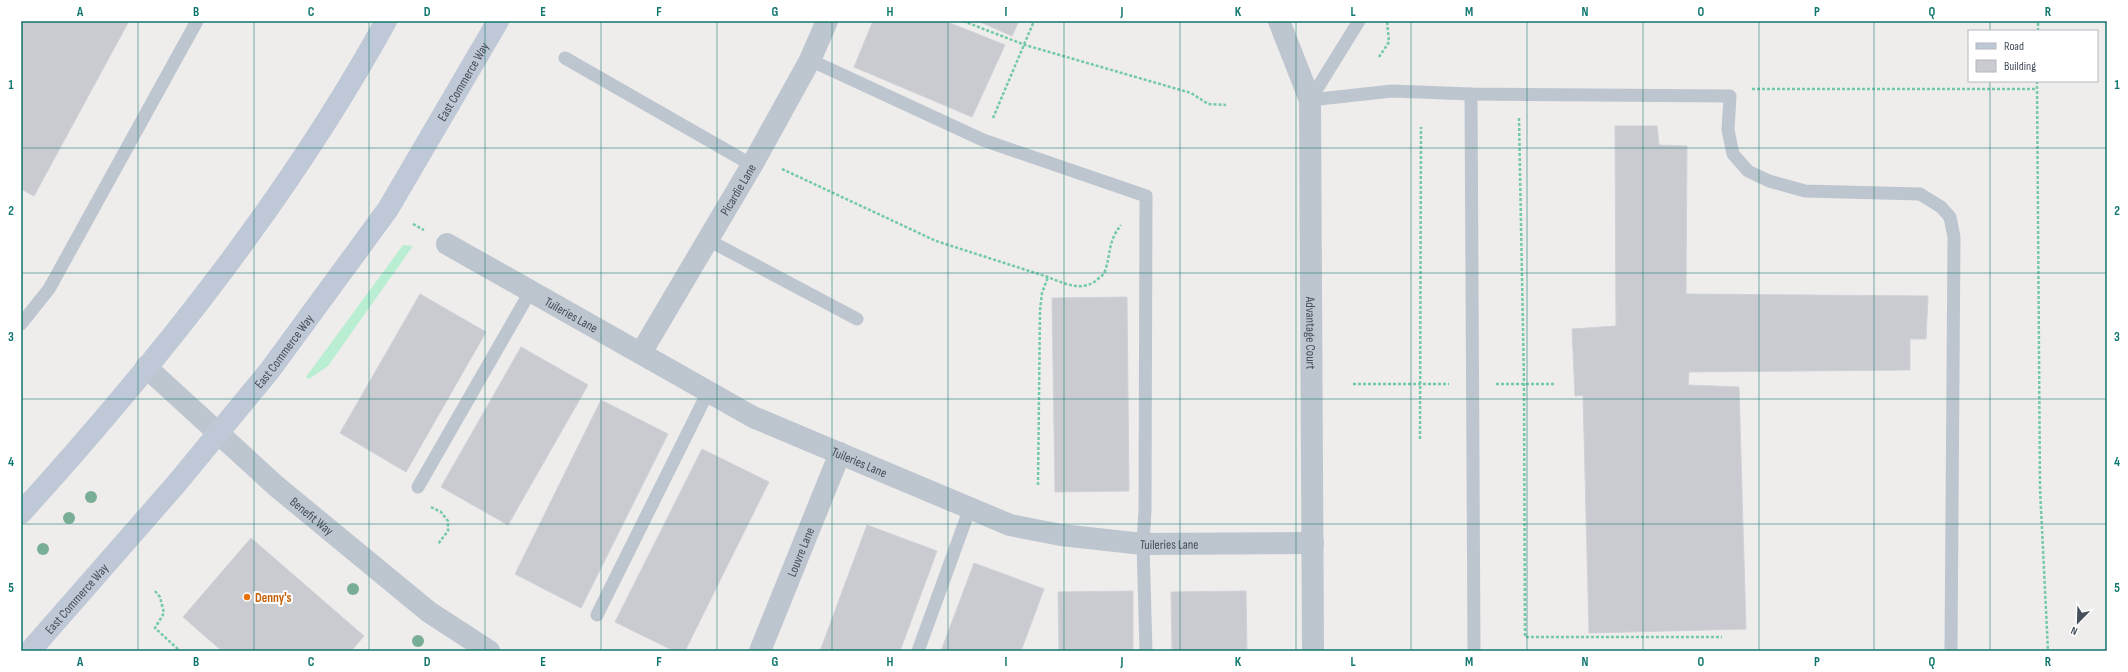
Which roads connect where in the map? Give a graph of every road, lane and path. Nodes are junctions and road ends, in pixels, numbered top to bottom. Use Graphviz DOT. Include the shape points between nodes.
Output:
graph roads {
  1 [pos="197,21"];
  2 [pos="386,21"];
  3 [pos="498,21"];
  4 [pos="827,21"];
  5 [pos="964,21"];
  6 [pos="1034,21"];
  7 [pos="1279,21"];
  8 [pos="1359,21"];
  9 [pos="1387,21"];
  10 [pos="1025,45"];
  11 [pos="1379,57"];
  12 [pos="565,58"];
  13 [pos="810,60"];
  14 [pos="2037,82"];
  15 [pos="1755,88"];
  16 [pos="2037,89"];
  17 [pos="1471,94"];
  18 [pos="1310,100"];
  19 [pos="1226,105"];
  20 [pos="1519,112"];
  21 [pos="1421,127"];
  22 [pos="983,140"];
  23 [pos="752,165"];
  24 [pos="782,169"];
  25 [pos="1122,224"];
  26 [pos="708,240"];
  27 [pos="447,244"];
  28 [pos="1048,277"];
  29 [pos="530,292"];
  30 [pos="857,319"];
  31 [pos="21,324"];
  32 [pos="641,353"];
  33 [pos="146,367"];
  34 [pos="708,392"];
  35 [pos="218,433"];
  36 [pos="1420,439"];
  37 [pos="840,453"];
  38 [pos="1038,485"];
  39 [pos="418,487"];
  40 [pos="970,508"];
  41 [pos="21,513"];
  42 [pos="1313,543"];
  43 [pos="1143,544"];
  44 [pos="156,591"];
  45 [pos="597,615"];
  46 [pos="1722,638"];
  47 [pos="30,651"];
  48 [pos="180,651"];
  49 [pos="489,651"];
  50 [pos="760,651"];
  51 [pos="918,651"];
  52 [pos="1146,651"];
  53 [pos="1313,651"];
  54 [pos="1474,651"];
  55 [pos="1950,651"];
  56 [pos="2048,651"];
  1 -- 31 [label="lane" via="49,289"];
  2 -- 33 [label="main road" via="301,161 195,306"];
  3 -- 35 [label="main road, East Commerce Way" via="388,209 270,370"];
  4 -- 13 [label="street, Picardie Lane"];
  5 -- 10 [label="path"];
  6 -- 10 [label="path"];
  7 -- 18 [label="street, Advantage Court"];
  8 -- 18 [label="lane"];
  9 -- 11 [label="path" via="1389,42"];
  10 -- 19 [label="path" via="1191,93 1208,104"];
  10 -- 22 [label="path"];
  12 -- 23 [label="lane"];
  13 -- 22 [label="lane"];
  13 -- 23 [label="street, Picardie Lane"];
  14 -- 16 [label="path"];
  15 -- 16 [label="path"];
  16 -- 56 [label="path" via="2040,488"];
  17 -- 18 [label="lane" via="1392,91"];
  17 -- 54 [label="lane"];
  17 -- 55 [label="lane" via="1730,96 1728,130 1733,154 1748,171 1769,181 1805,191 1920,194 1942,207 1950,217 1954,245"];
  18 -- 42 [label="street, Advantage Court"];
  20 -- 46 [label="path" via="1525,636"];
  21 -- 36 [label="path"];
  22 -- 43 [label="lane" via="1146,196"];
  23 -- 26 [label="street, Picardie Lane"];
  24 -- 28 [label="path" via="936,241"];
  25 -- 28 [label="path" via="1113,234 1105,273 1095,283 1080,287 1066,285"];
  26 -- 30 [label="lane"];
  26 -- 32 [label="street, Picardie Lane"];
  27 -- 29 [label="street, Tuileries Lane"];
  28 -- 38 [label="path" via="1042,293 1040,310"];
  29 -- 32 [label="street, Tuileries Lane"];
  29 -- 39 [label="lane"];
  32 -- 34 [label="street, Tuileries Lane"];
  33 -- 35 [label="street, Benefit Way"];
  33 -- 41 [label="main road" via="100,425"];
  34 -- 37 [label="street, Tuileries Lane" via="753,417"];
  34 -- 45 [label="lane"];
  35 -- 47 [label="main road, East Commerce Way"];
  35 -- 49 [label="street, Benefit Way" via="276,486 429,612"];
  37 -- 40 [label="street, Tuileries Lane"];
  37 -- 50 [label="street, Louvre Lane"];
  40 -- 43 [label="street, Tuileries Lane" via="1010,525 1061,535"];
  40 -- 51 [label="lane"];
  42 -- 43 [label="street, Tuileries Lane"];
  42 -- 53 [label="street, Advantage Court"];
  43 -- 52 [label="lane"];
  44 -- 48 [label="path" via="164,613 155,628"];
}
